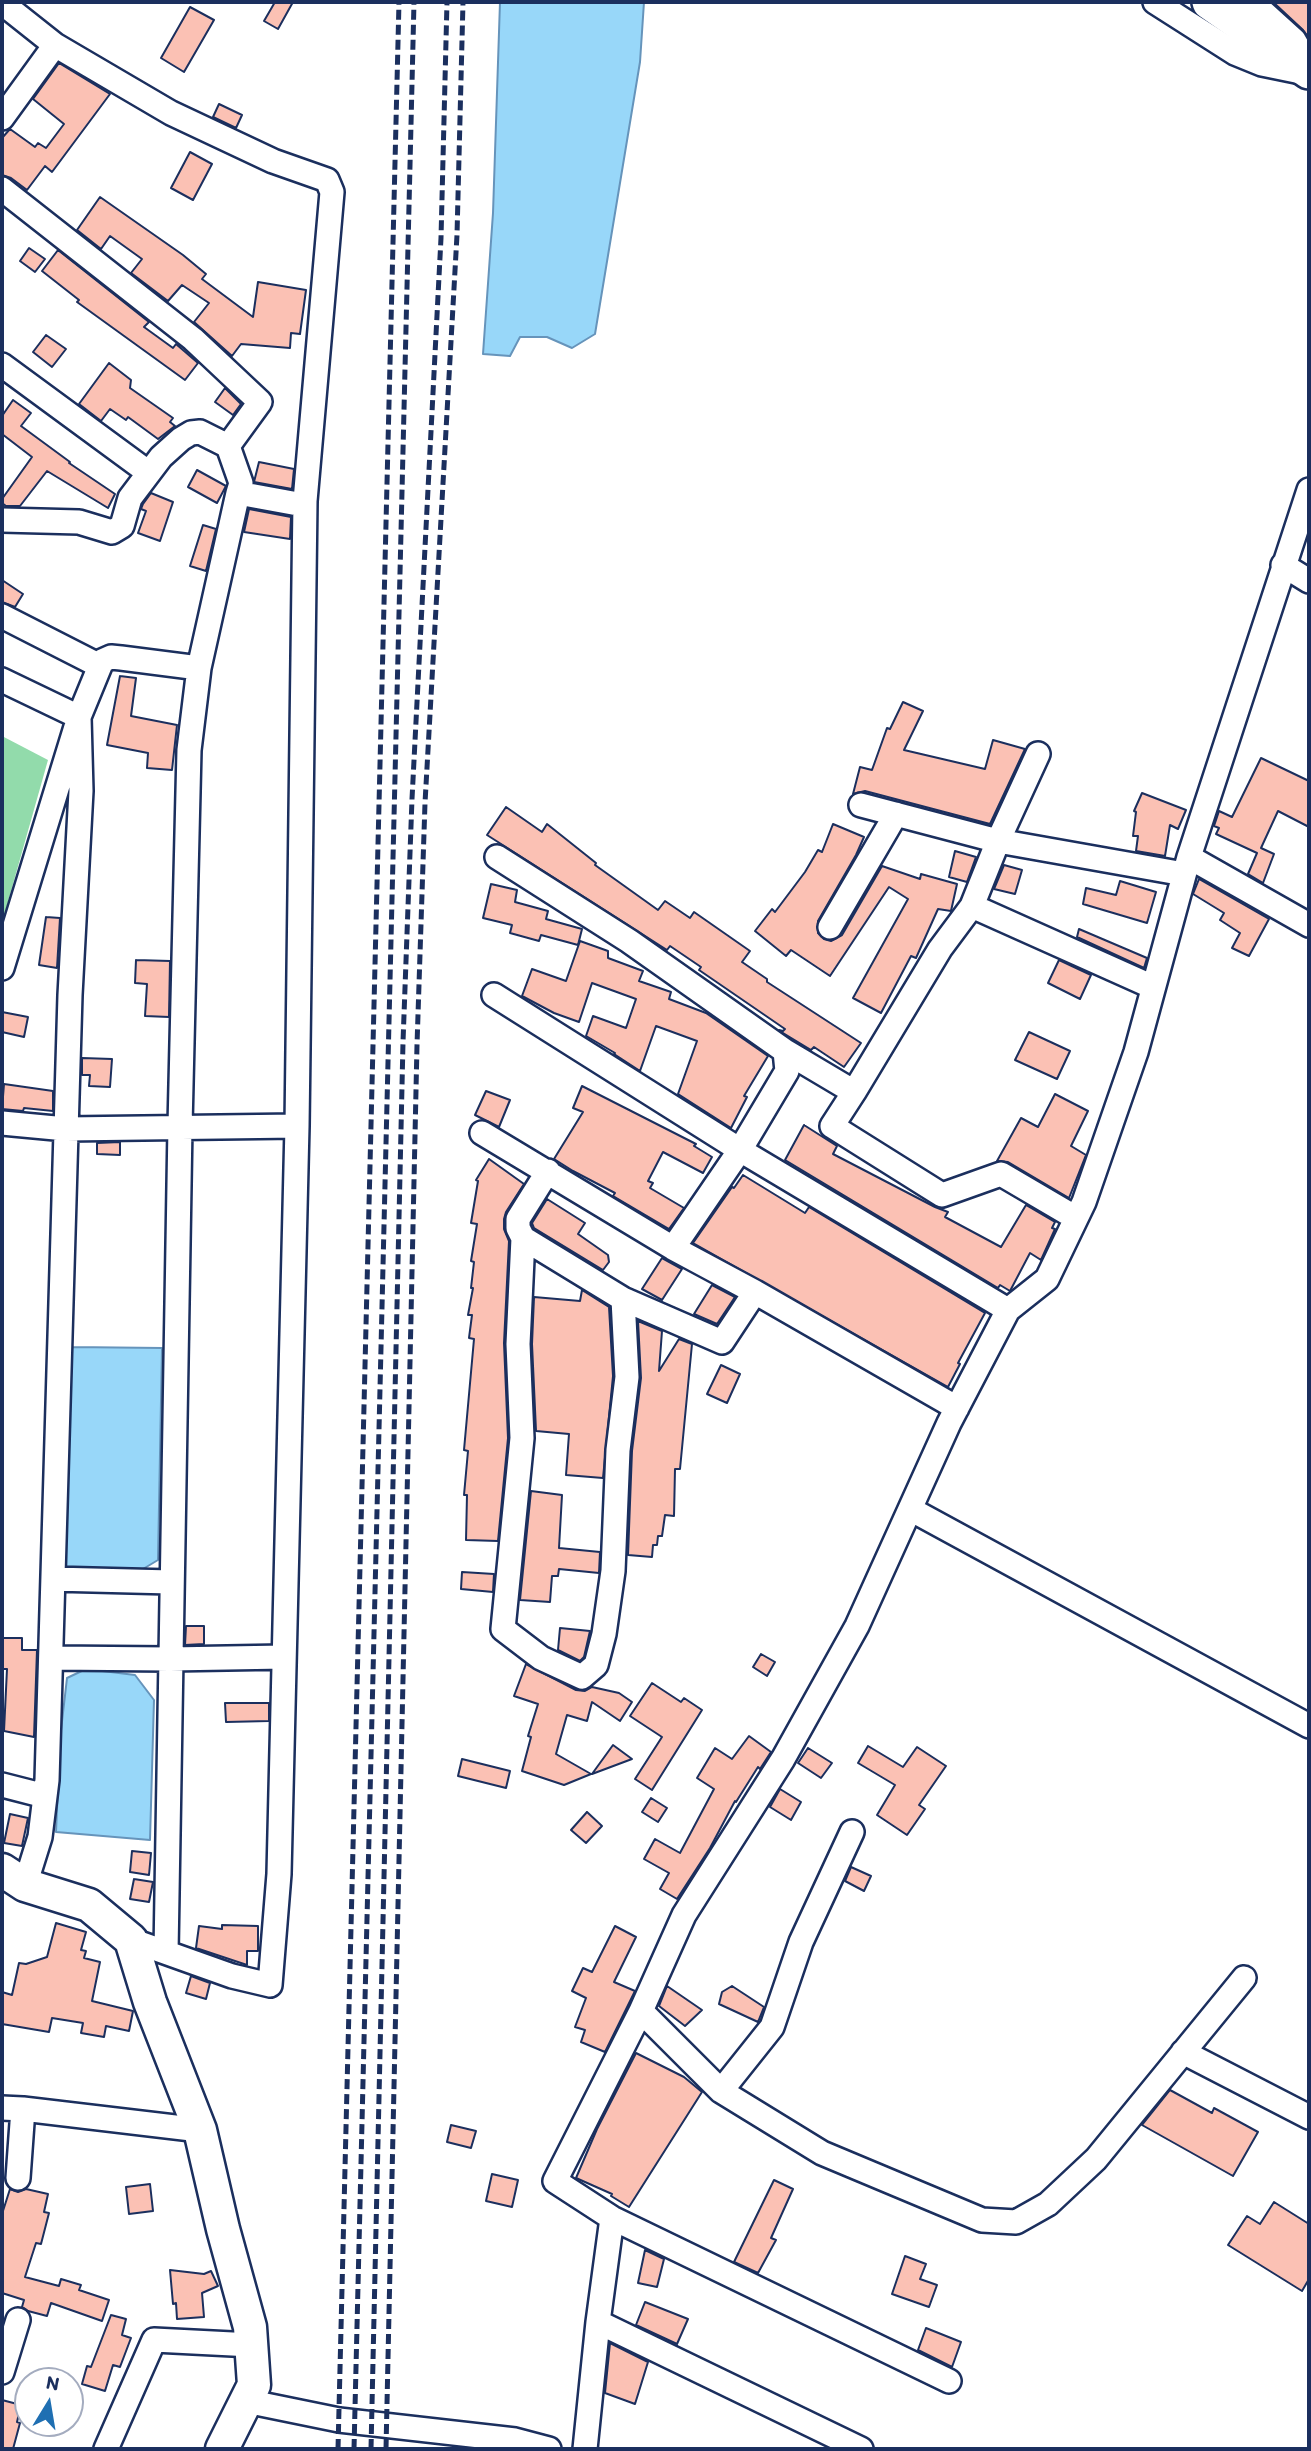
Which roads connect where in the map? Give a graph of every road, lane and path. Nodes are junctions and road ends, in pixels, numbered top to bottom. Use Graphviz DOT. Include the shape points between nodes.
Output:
graph roads {
  1 [pos="1155,2"];
  2 [pos="2,3"];
  3 [pos="1229,5"];
  4 [pos="55,45"];
  5 [pos="1309,70"];
  6 [pos="2,118"];
  7 [pos="2,189"];
  8 [pos="2,365"];
  9 [pos="228,446"];
  10 [pos="149,473"];
  11 [pos="1309,489"];
  12 [pos="238,494"];
  13 [pos="305,500"];
  14 [pos="2,520"];
  15 [pos="1283,565"];
  16 [pos="1309,580"];
  17 [pos="2,616"];
  18 [pos="100,666"];
  19 [pos="199,668"];
  20 [pos="2,680"];
  21 [pos="79,717"];
  22 [pos="1038,754"];
  23 [pos="861,804"];
  24 [pos="896,814"];
  25 [pos="998,841"];
  26 [pos="497,857"];
  27 [pos="1186,865"];
  28 [pos="972,906"];
  29 [pos="1309,925"];
  30 [pos="830,927"];
  31 [pos="2,968"];
  32 [pos="1153,987"];
  33 [pos="494,995"];
  34 [pos="785,1051"];
  35 [pos="854,1091"];
  36 [pos="2,1123"];
  37 [pos="180,1126"];
  38 [pos="296,1126"];
  39 [pos="66,1129"];
  40 [pos="482,1133"];
  41 [pos="740,1150"];
  42 [pos="548,1171"];
  43 [pos="1076,1218"];
  44 [pos="523,1238"];
  45 [pos="673,1248"];
  46 [pos="755,1292"];
  47 [pos="623,1299"];
  48 [pos="1008,1310"];
  49 [pos="957,1408"];
  50 [pos="910,1509"];
  51 [pos="53,1579"];
  52 [pos="171,1582"];
  53 [pos="284,1657"];
  54 [pos="51,1658"];
  55 [pos="170,1659"];
  56 [pos="1309,1726"];
  57 [pos="2,1785"];
  58 [pos="45,1796"];
  59 [pos="852,1832"];
  60 [pos="14,1878"];
  61 [pos="131,1940"];
  62 [pos="166,1952"];
  63 [pos="1244,1978"];
  64 [pos="641,2011"];
  65 [pos="1183,2052"];
  66 [pos="722,2091"];
  67 [pos="13,2109"];
  68 [pos="1309,2117"];
  69 [pos="200,2130"];
  70 [pos="18,2178"];
  71 [pos="612,2218"];
  72 [pos="18,2320"];
  73 [pos="598,2322"];
  74 [pos="252,2345"];
  75 [pos="2,2372"];
  76 [pos="949,2381"];
  77 [pos="246,2401"];
  78 [pos="106,2449"];
  79 [pos="222,2449"];
  80 [pos="549,2449"];
  81 [pos="585,2449"];
  82 [pos="861,2449"];
  1 -- 5 [label="street" via="1235,53 1284,70"];
  2 -- 4 [label="street"];
  3 -- 5 [label="main road"];
  4 -- 6 [label="street"];
  4 -- 13 [label="street" via="172,113 274,161 327,180 331,209"];
  7 -- 9 [label="street" via="193,339 260,401"];
  8 -- 10 [label="street"];
  9 -- 10 [label="street" via="200,432 191,433"];
  9 -- 12 [label="street" via="241,483"];
  10 -- 14 [label="street" via="130,498 122,526 112,532 79,522"];
  11 -- 15 [label="street"];
  12 -- 13 [label="street" via="298,504"];
  12 -- 19 [label="street"];
  13 -- 38 [label="street"];
  15 -- 16 [label="street"];
  15 -- 27 [label="street"];
  17 -- 18 [label="street"];
  18 -- 19 [label="street" via="111,657"];
  18 -- 21 [label="street"];
  19 -- 37 [label="street" via="189,750"];
  20 -- 21 [label="street"];
  21 -- 31 [label="street"];
  21 -- 39 [label="street" via="81,791"];
  22 -- 25 [label="street"];
  23 -- 24 [label="street"];
  24 -- 25 [label="street"];
  24 -- 30 [label="street"];
  25 -- 27 [label="street"];
  25 -- 28 [label="street"];
  26 -- 34 [label="street" via="629,941"];
  27 -- 29 [label="street"];
  27 -- 32 [label="street"];
  28 -- 32 [label="street"];
  28 -- 35 [label="street" via="940,949"];
  32 -- 43 [label="street" via="1136,1052"];
  33 -- 41 [label="street"];
  34 -- 35 [label="street"];
  34 -- 41 [label="street" via="787,1071"];
  35 -- 43 [label="street" via="832,1126 943,1195 1001,1174"];
  36 -- 39 [label="street"];
  37 -- 38 [label="street"];
  37 -- 39 [label="street"];
  37 -- 52 [label="street"];
  38 -- 53 [label="street"];
  39 -- 51 [label="street"];
  40 -- 42 [label="street"];
  41 -- 45 [label="street"];
  41 -- 48 [label="street"];
  42 -- 44 [label="street" via="518,1219"];
  42 -- 45 [label="street"];
  43 -- 48 [label="street" via="1047,1279"];
  44 -- 47 [label="street"];
  44 -- 47 [label="street" via="522,1438 503,1629 541,1658 582,1677 596,1665 612,1571 618,1450 628,1377"];
  45 -- 46 [label="street"];
  46 -- 47 [label="street" via="722,1342"];
  46 -- 49 [label="street"];
  48 -- 49 [label="street"];
  49 -- 50 [label="street"];
  50 -- 56 [label="street"];
  50 -- 64 [label="street" via="857,1626 783,1759 684,1914"];
  51 -- 52 [label="street"];
  51 -- 54 [label="street"];
  52 -- 55 [label="street"];
  53 -- 55 [label="street"];
  53 -- 62 [label="street" via="279,1874 270,1985"];
  54 -- 55 [label="street"];
  54 -- 58 [label="street"];
  55 -- 62 [label="street"];
  57 -- 58 [label="street"];
  58 -- 60 [label="street" via="40,1837"];
  59 -- 66 [label="street" via="801,1942 772,2027"];
  60 -- 61 [label="street" via="89,1905"];
  61 -- 62 [label="street"];
  61 -- 69 [label="street"];
  63 -- 65 [label="street"];
  64 -- 66 [label="street"];
  64 -- 71 [label="street" via="555,2181"];
  65 -- 66 [label="street" via="1096,2159 1048,2204 1016,2222 982,2220 822,2153"];
  65 -- 68 [label="street"];
  67 -- 69 [label="street"];
  67 -- 70 [label="street"];
  69 -- 74 [label="street"];
  71 -- 73 [label="street"];
  71 -- 76 [label="street"];
  72 -- 75 [label="street"];
  73 -- 81 [label="street"];
  73 -- 82 [label="street"];
  74 -- 77 [label="street" via="254,2385"];
  74 -- 78 [label="street" via="155,2340"];
  77 -- 79 [label="street"];
  77 -- 80 [label="street" via="338,2420 515,2440"];
}
